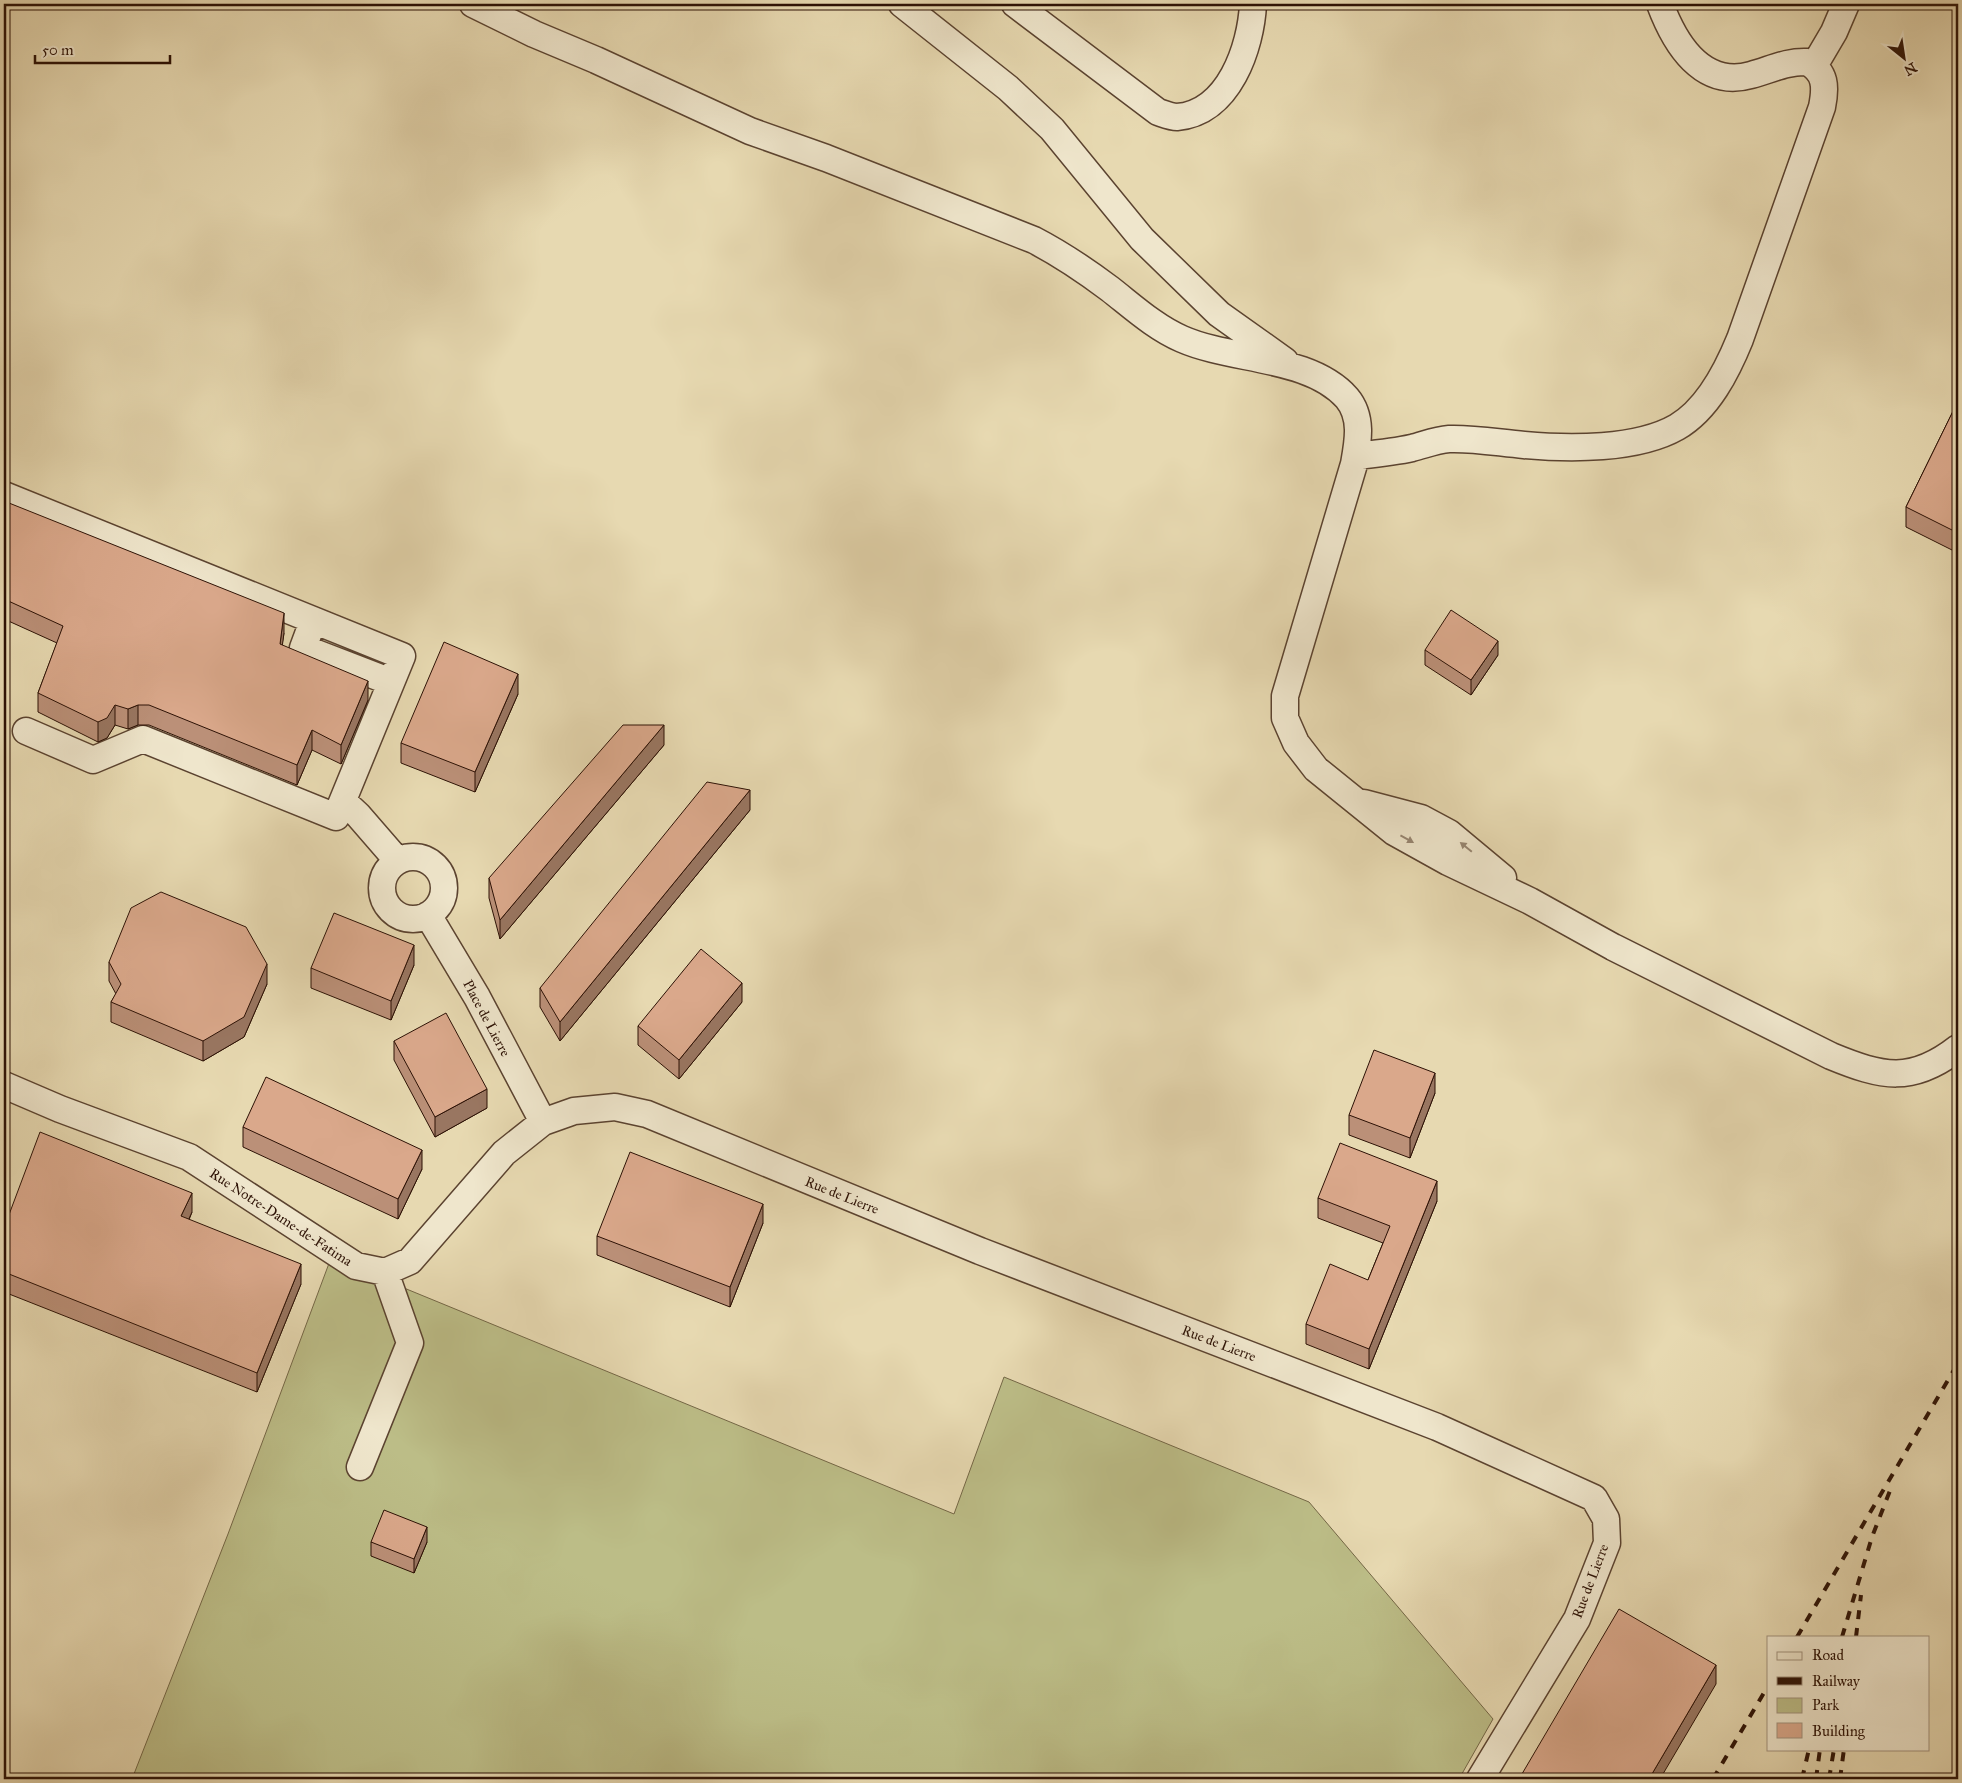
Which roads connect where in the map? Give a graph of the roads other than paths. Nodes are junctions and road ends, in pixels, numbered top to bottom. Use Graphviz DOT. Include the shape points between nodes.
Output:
graph roads {
  1 [pos="473,4"];
  2 [pos="902,4"];
  3 [pos="1015,4"];
  4 [pos="1253,4"];
  5 [pos="1660,4"];
  6 [pos="1846,4"];
  7 [pos="1814,66"];
  8 [pos="1290,365"];
  9 [pos="1356,456"];
  10 [pos="4,495"];
  11 [pos="26,731"];
  12 [pos="343,801"];
  13 [pos="397,860"];
  14 [pos="428,915"];
  15 [pos="1958,1048"];
  16 [pos="4,1085"];
  17 [pos="543,1122"];
  18 [pos="385,1272"];
  19 [pos="360,1467"];
  20 [pos="1480,1779"];
  1 -- 8 [label="street" via="750,131 1034,240 1062,254 1180,338 1209,350"];
  2 -- 8 [label="street" via="1008,88 1052,129 1142,238 1218,314"];
  3 -- 4 [label="street" via="1158,112 1176,117 1192,114 1210,104 1231,80 1243,55 1253,18"];
  5 -- 7 [label="street" via="1683,50 1712,74 1737,79 1797,62"];
  6 -- 7 [label="street"];
  7 -- 9 [label="street" via="1825,82 1822,107 1740,339 1727,370 1709,396 1678,427 1656,436 1599,446 1536,446 1449,439"];
  8 -- 9 [label="street" via="1335,387 1348,399 1356,414 1359,433"];
  9 -- 15 [label="street" via="1284,696 1285,718 1296,743 1316,769 1394,832 1448,862 1863,1069 1880,1074 1920,1070"];
  10 -- 12 [label="street" via="402,656"];
  11 -- 12 [label="street" via="93,760 143,739 336,817"];
  12 -- 13 [label="street"];
  13 -- 14 [label="street" via="410,856 421,858 438,869 443,878 443,894"];
  13 -- 14 [label="street" via="385,872 382,882 384,902 399,916 408,919"];
  14 -- 17 [label="street, Place de Lierre" via="477,997"];
  16 -- 18 [label="street, Rue Notre-Dame-de-Fatima" via="190,1157 356,1266"];
  17 -- 18 [label="street" via="504,1153 410,1261"];
  17 -- 20 [label="street, Rue de Lierre" via="574,1111 615,1107 647,1114 988,1254 1437,1427 1594,1498 1606,1519 1607,1544 1577,1618"];
  18 -- 19 [label="street" via="410,1344"];
}
